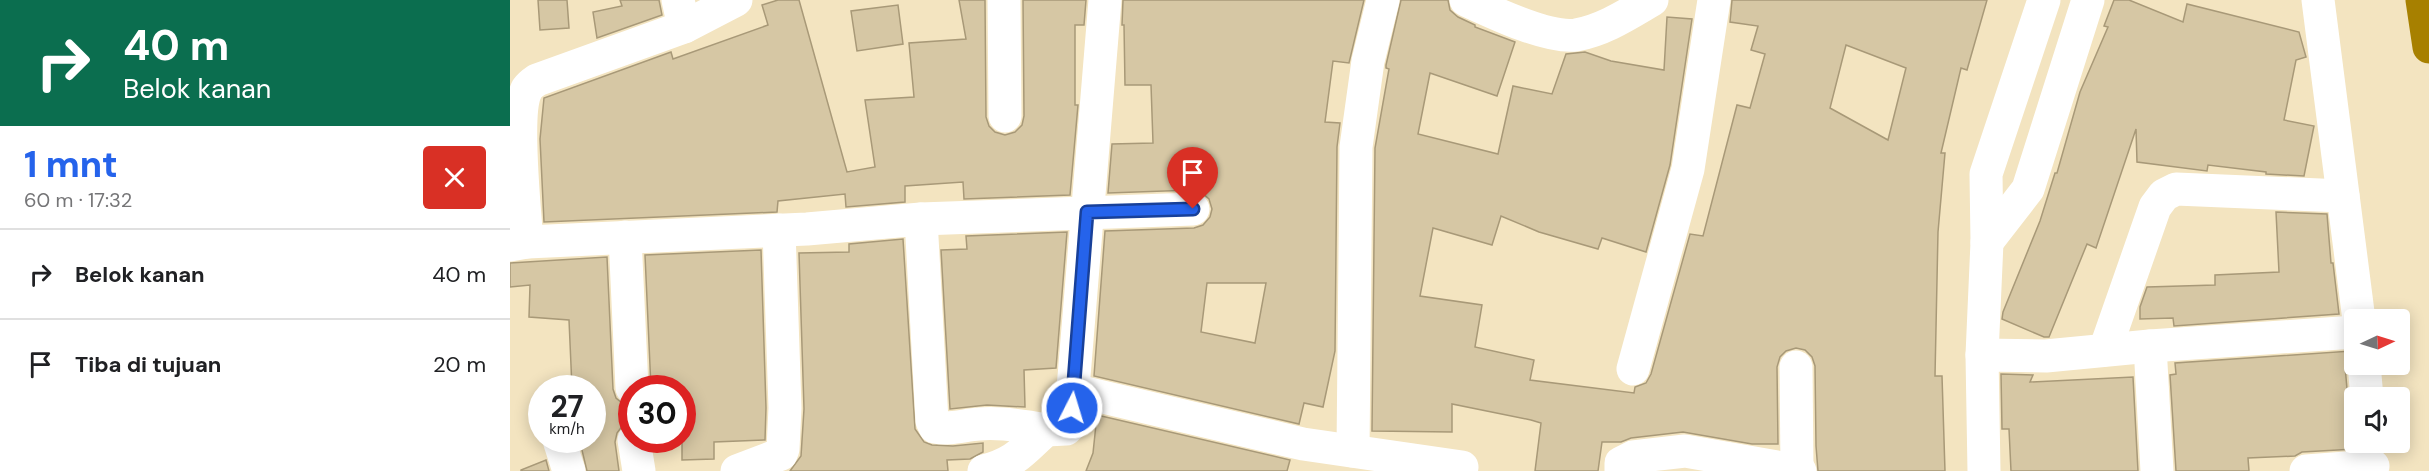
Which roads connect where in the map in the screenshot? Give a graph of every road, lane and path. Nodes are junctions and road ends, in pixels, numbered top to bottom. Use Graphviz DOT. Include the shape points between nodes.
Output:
graph roads {
  1 [pos="736,0"];
  2 [pos="1004,0"];
  3 [pos="1105,0"];
  4 [pos="1383,0"];
  5 [pos="1652,0"];
  6 [pos="1714,0"];
  7 [pos="2044,0"];
  8 [pos="2088,0"];
  9 [pos="2318,0"];
  10 [pos="2422,0"];
  11 [pos="1482,4"];
  12 [pos="681,13"];
  13 [pos="2429,47"];
  14 [pos="1005,116"];
  15 [pos="2343,196"];
  16 [pos="1193,209"];
  17 [pos="1087,212"];
  18 [pos="921,219"];
  19 [pos="779,231"];
  20 [pos="625,237"];
  21 [pos="1987,242"];
  22 [pos="519,243"];
  23 [pos="2358,309"];
  24 [pos="2344,333"];
  25 [pos="2150,346"];
  26 [pos="2105,350"];
  27 [pos="1982,355"];
  28 [pos="1796,367"];
  29 [pos="1633,369"];
  30 [pos="631,375"];
  31 [pos="1073,390"];
  32 [pos="1046,430"];
  33 [pos="1353,451"];
  34 [pos="563,453"];
  35 [pos="636,453"];
  36 [pos="2373,460"];
  37 [pos="1462,467"];
  38 [pos="1798,470"];
  39 [pos="568,471"];
  40 [pos="639,471"];
  41 [pos="737,471"];
  42 [pos="984,471"];
  43 [pos="1621,471"];
  44 [pos="1984,471"];
  45 [pos="2157,471"];
  46 [pos="2306,471"];
  1 -- 12 [label="street"];
  2 -- 14 [label="street"];
  3 -- 17 [label="street"];
  4 -- 33 [label="street" via="1368,61 1356,147"];
  5 -- 11 [label="street" via="1625,17 1575,35 1553,34"];
  6 -- 29 [label="street" via="1688,169"];
  7 -- 21 [label="street" via="1986,174"];
  8 -- 21 [label="street" via="2028,189"];
  9 -- 15 [label="street"];
  10 -- 13 [label="highway"];
  12 -- 22 [label="street" via="537,80 527,89"];
  15 -- 23 [label="street"];
  15 -- 26 [label="street" via="2185,189 2164,195 2155,207"];
  16 -- 17 [label="street"];
  17 -- 18 [label="street"];
  17 -- 31 [label="street"];
  18 -- 19 [label="street"];
  18 -- 32 [label="street" via="935,427 1000,424"];
  19 -- 20 [label="street"];
  19 -- 41 [label="street" via="783,449 774,458"];
  20 -- 22 [label="street"];
  20 -- 30 [label="street"];
  21 -- 27 [label="street"];
  24 -- 25 [label="street"];
  25 -- 26 [label="street"];
  25 -- 45 [label="street"];
  26 -- 27 [label="street" via="2046,356"];
  27 -- 44 [label="street"];
  28 -- 38 [label="street"];
  31 -- 32 [label="street" via="1070,425 1066,429"];
  31 -- 33 [label="street" via="1303,444"];
  32 -- 42 [label="street" via="1004,466"];
  33 -- 37 [label="street"];
  34 -- 39 [label="street"];
  35 -- 40 [label="street"];
  36 -- 46 [label="street"];
  38 -- 43 [label="street" via="1685,451 1633,457 1621,463"];
}
